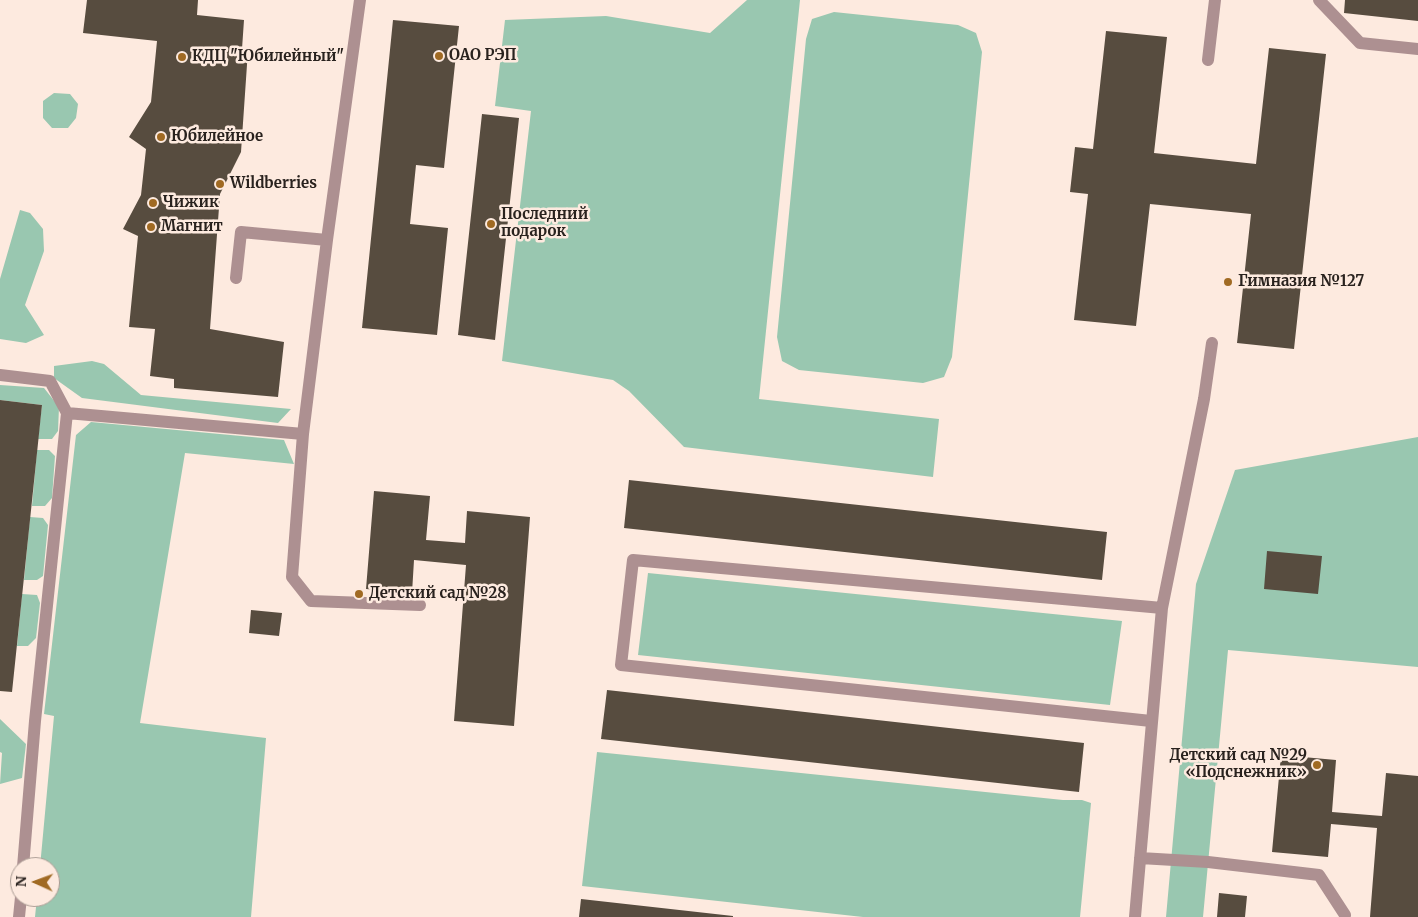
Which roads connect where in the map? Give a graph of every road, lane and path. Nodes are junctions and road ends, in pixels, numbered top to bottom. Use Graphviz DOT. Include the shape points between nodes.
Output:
graph roads {
  1 [pos="360,0"];
  2 [pos="1215,0"];
  3 [pos="1319,0"];
  4 [pos="1418,49"];
  5 [pos="1208,60"];
  6 [pos="326,240"];
  7 [pos="236,278"];
  8 [pos="1212,343"];
  9 [pos="0,375"];
  10 [pos="67,413"];
  11 [pos="303,434"];
  12 [pos="420,605"];
  13 [pos="1162,608"];
  14 [pos="1151,721"];
  15 [pos="24,857"];
  16 [pos="1140,858"];
  17 [pos="1345,915"];
  18 [pos="1135,917"];
  1 -- 6 [label="lane"];
  2 -- 5 [label="lane"];
  3 -- 4 [label="lane" via="1360,43"];
  6 -- 7 [label="lane" via="241,232"];
  6 -- 11 [label="lane"];
  8 -- 13 [label="lane" via="1204,400"];
  9 -- 10 [label="lane" via="50,381"];
  10 -- 11 [label="lane"];
  10 -- 15 [label="lane"];
  11 -- 12 [label="lane" via="292,577 311,601"];
  13 -- 14 [label="lane"];
  13 -- 14 [label="lane" via="633,560 621,665"];
  14 -- 16 [label="lane"];
  16 -- 17 [label="lane" via="1319,875"];
  16 -- 18 [label="lane"];
}
